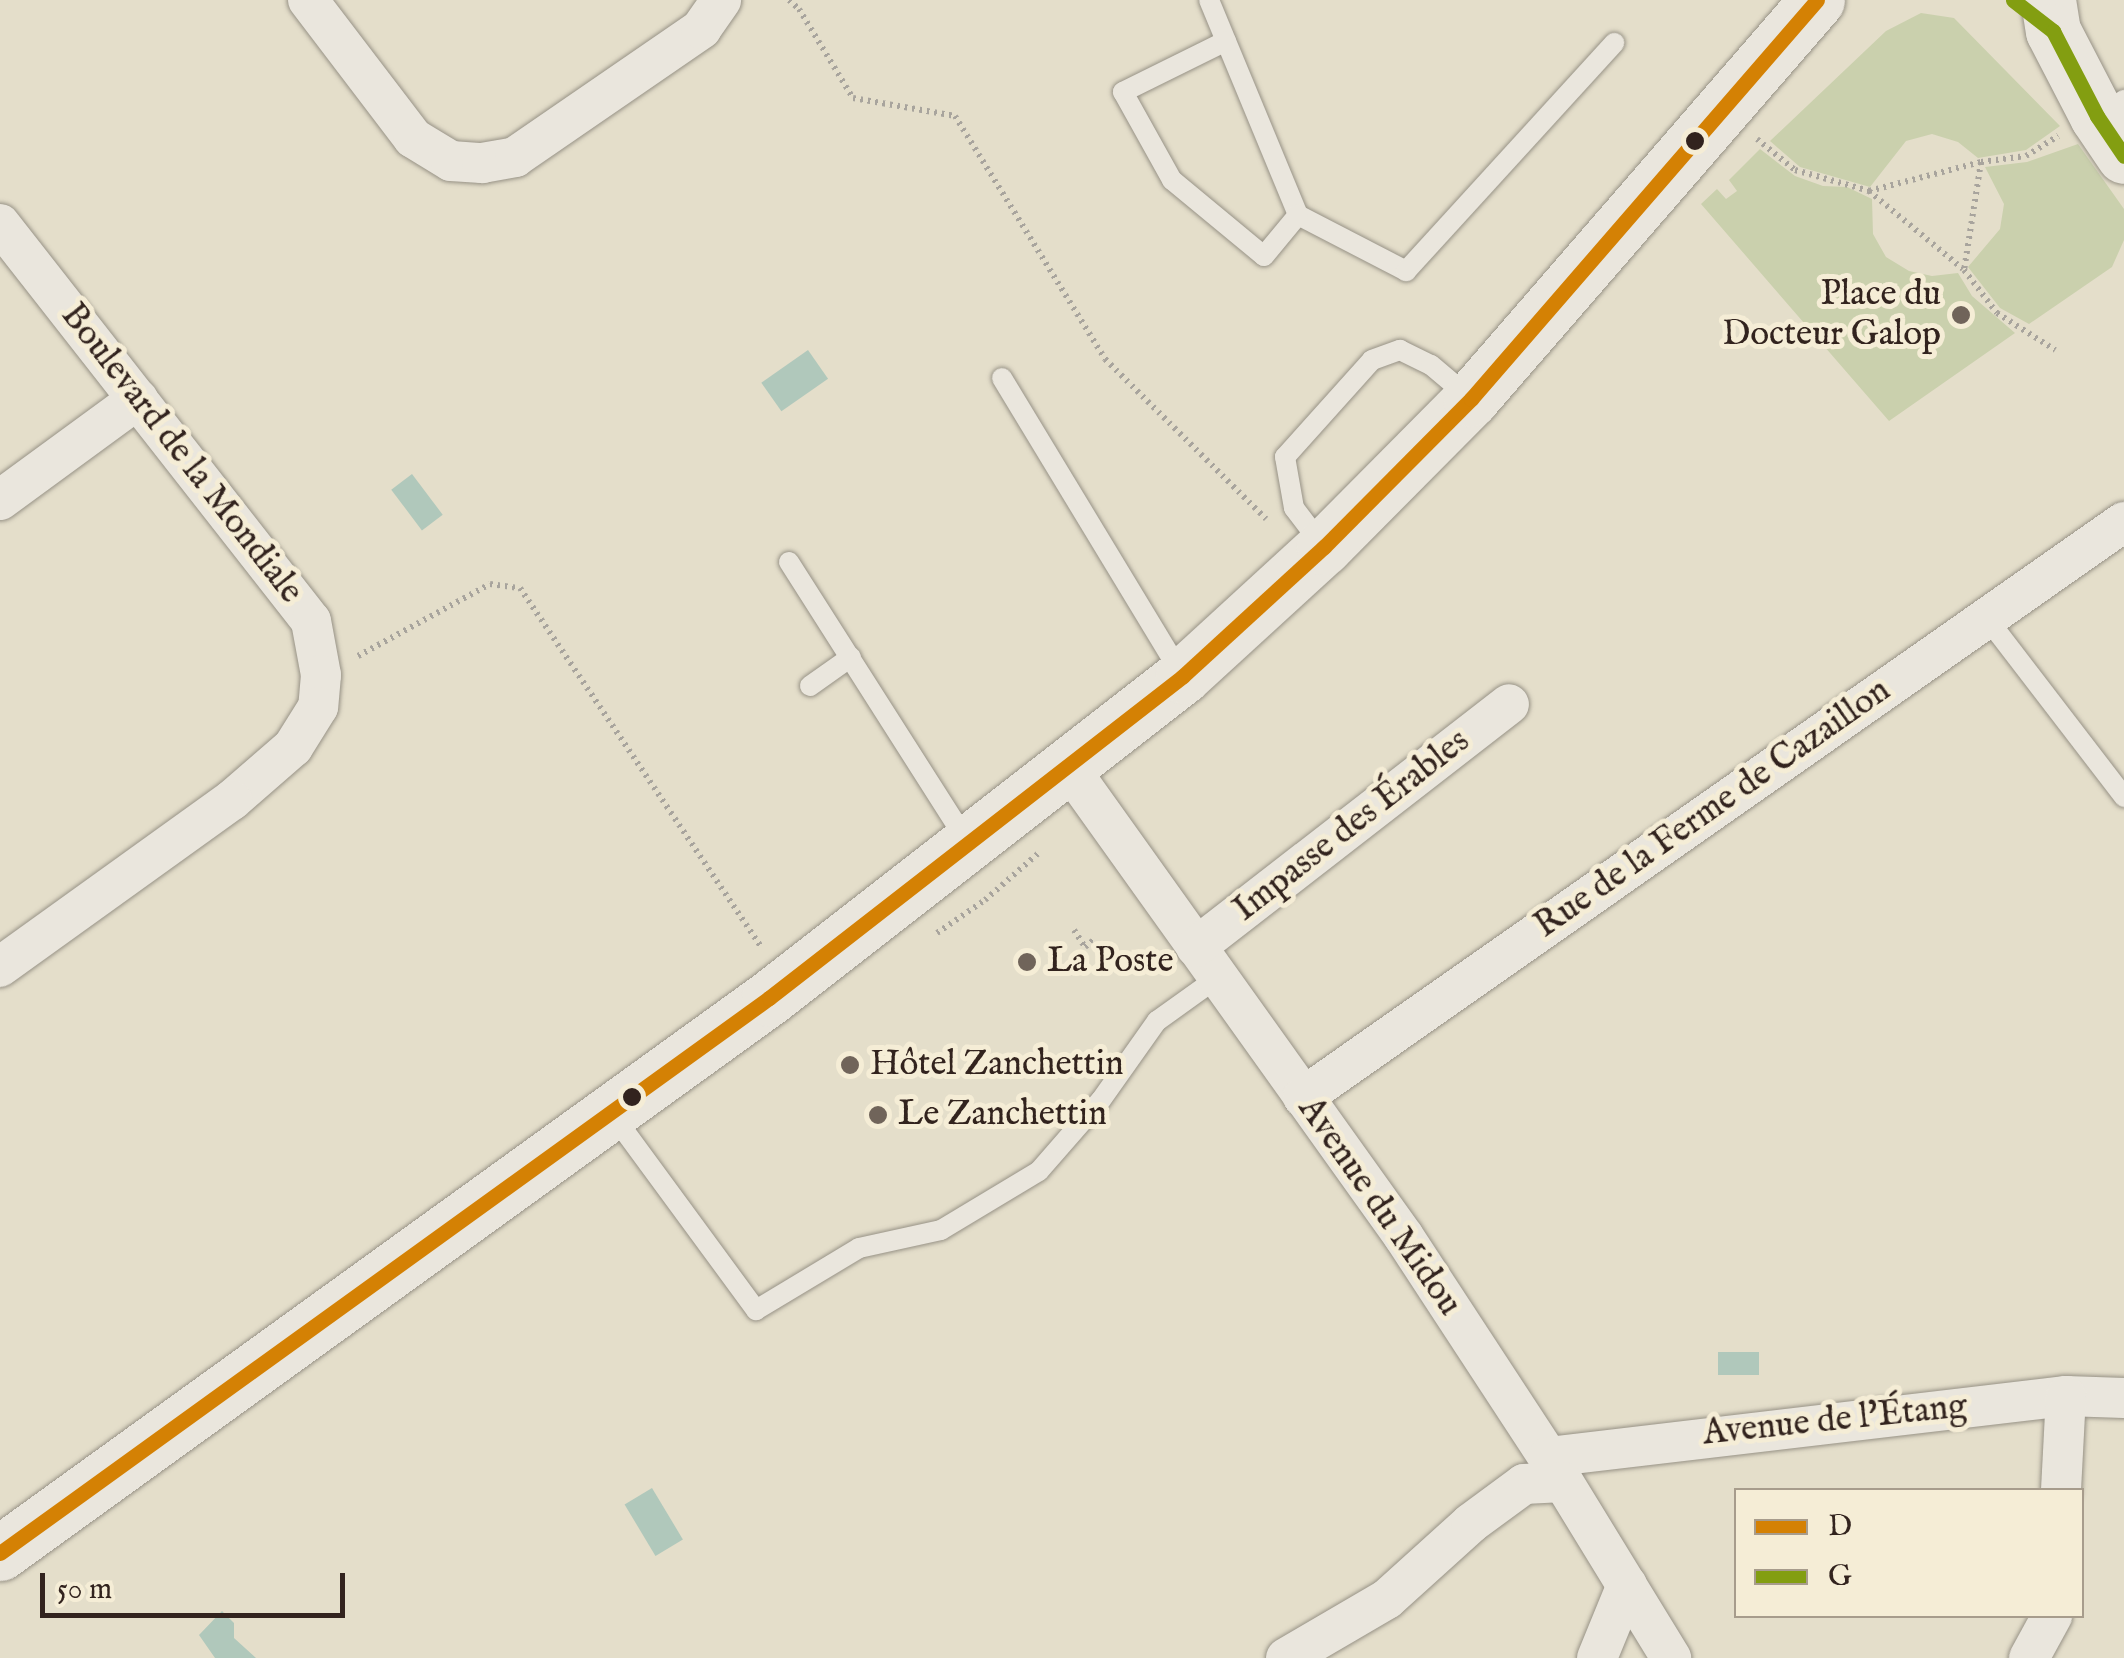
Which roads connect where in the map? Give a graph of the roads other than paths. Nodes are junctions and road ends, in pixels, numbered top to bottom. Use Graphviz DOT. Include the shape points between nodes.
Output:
graph roads {
  1 [pos="308,0"];
  2 [pos="722,0"];
  3 [pos="1209,0"];
  4 [pos="1817,0"];
  5 [pos="2038,10"];
  6 [pos="1226,41"];
  7 [pos="1614,43"];
  8 [pos="2124,156"];
  9 [pos="1298,216"];
  10 [pos="0,224"];
  11 [pos="1002,378"];
  12 [pos="138,399"];
  13 [pos="1472,399"];
  14 [pos="0,500"];
  15 [pos="2124,522"];
  16 [pos="1300,538"];
  17 [pos="789,562"];
  18 [pos="1986,617"];
  19 [pos="851,656"];
  20 [pos="1183,676"];
  21 [pos="810,686"];
  22 [pos="1509,704"];
  23 [pos="1069,768"];
  24 [pos="2124,796"];
  25 [pos="970,846"];
  26 [pos="1207,962"];
  27 [pos="0,967"];
  28 [pos="1302,1097"];
  29 [pos="614,1107"];
  30 [pos="2066,1396"];
  31 [pos="2124,1398"];
  32 [pos="1549,1460"];
  33 [pos="2061,1488"];
  34 [pos="0,1553"];
  35 [pos="1626,1585"];
  36 [pos="2051,1618"];
  37 [pos="1652,1652"];
  38 [pos="1286,1658"];
  39 [pos="1597,1658"];
  40 [pos="2028,1658"];
  1 -- 2 [label="street" via="413,138 451,161 482,163 515,157 701,29"];
  3 -- 6 [label="lane"];
  4 -- 13 [label="main road"];
  5 -- 8 [label="main road"];
  6 -- 9 [label="lane"];
  6 -- 9 [label="lane" via="1123,92 1172,180 1264,256"];
  7 -- 9 [label="lane" via="1406,271"];
  10 -- 12 [label="street, Boulevard de la Mondiale"];
  11 -- 20 [label="lane"];
  12 -- 14 [label="street"];
  12 -- 27 [label="street, Boulevard de la Mondiale" via="311,621 322,675 318,707 293,747 232,800"];
  13 -- 16 [label="main road"];
  13 -- 16 [label="lane" via="1431,365 1400,350 1372,360 1285,457"];
  15 -- 18 [label="street, Rue de la Ferme de Cazaillon"];
  16 -- 20 [label="main road"];
  17 -- 19 [label="lane"];
  18 -- 24 [label="lane"];
  18 -- 28 [label="street, Rue de la Ferme de Cazaillon"];
  19 -- 21 [label="lane"];
  19 -- 25 [label="lane"];
  20 -- 23 [label="main road"];
  22 -- 26 [label="street, Impasse des Érables"];
  23 -- 25 [label="main road"];
  23 -- 26 [label="street, Avenue du Midou"];
  25 -- 29 [label="main road"];
  26 -- 28 [label="street, Avenue du Midou"];
  26 -- 29 [label="lane" via="1039,1171 941,1230 859,1248 756,1310 626,1133"];
  28 -- 32 [label="street, Avenue du Midou" via="1404,1237"];
  29 -- 34 [label="main road"];
  30 -- 31 [label="street, Avenue de l'Étang"];
  30 -- 32 [label="street, Avenue de l'Étang"];
  30 -- 33 [label="street"];
  32 -- 35 [label="street, Avenue du Midou"];
  32 -- 38 [label="street" via="1387,1599"];
  35 -- 37 [label="street, Avenue du Midou"];
  35 -- 39 [label="street"];
  36 -- 40 [label="street"];
}
